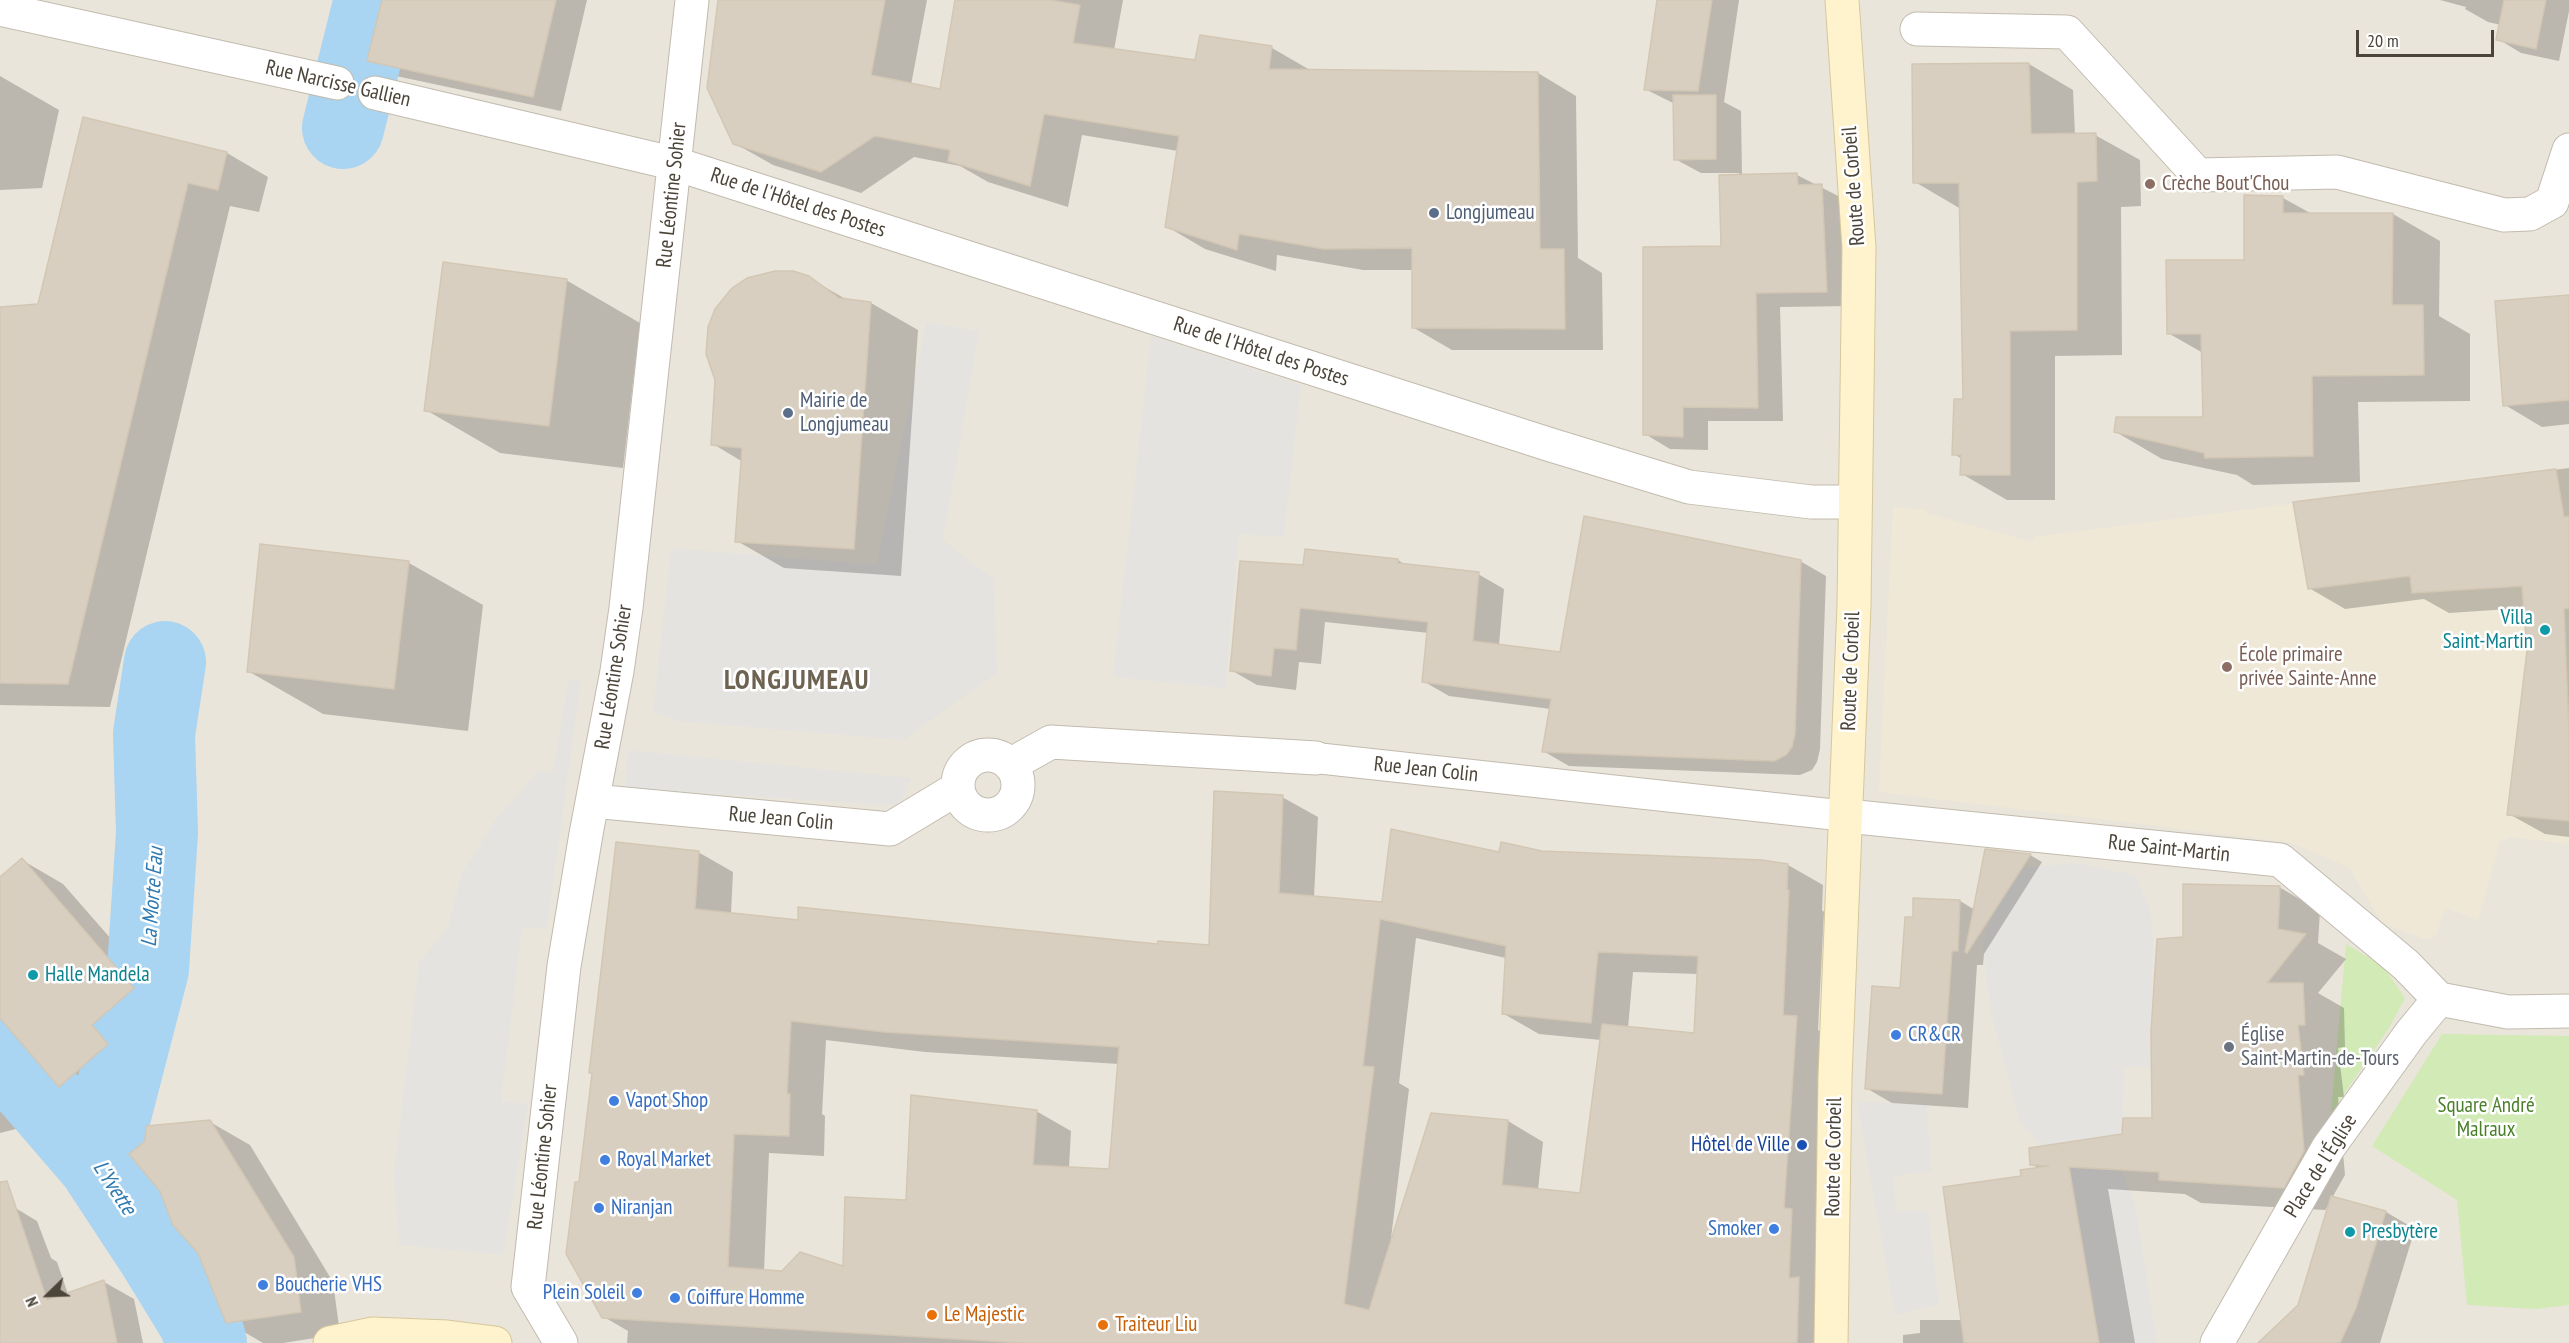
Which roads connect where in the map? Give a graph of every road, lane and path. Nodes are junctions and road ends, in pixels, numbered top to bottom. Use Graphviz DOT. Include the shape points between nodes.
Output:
graph roads {
  1 [pos="692,0"];
  2 [pos="1842,0"];
  3 [pos="0,9"];
  4 [pos="1917,28"];
  5 [pos="337,83"];
  6 [pos="375,93"];
  7 [pos="2569,150"];
  8 [pos="675,164"];
  9 [pos="1854,502"];
  10 [pos="1316,758"];
  11 [pos="1010,765"];
  12 [pos="958,788"];
  13 [pos="593,801"];
  14 [pos="1847,816"];
  15 [pos="2439,999"];
  16 [pos="2569,1011"];
  17 [pos="330,1343"];
  18 [pos="495,1343"];
  19 [pos="561,1343"];
  20 [pos="1831,1343"];
  21 [pos="2217,1343"];
  1 -- 8 [label="street, Rue Léontine Sohier"];
  2 -- 9 [label="main road, Route de Corbeil" via="1859,248"];
  3 -- 5 [label="street, Rue Narcisse Gallien"];
  4 -- 7 [label="street" via="2067,32 2198,175 2337,172 2504,215 2530,214 2552,202"];
  5 -- 6 [label="street, Rue Narcisse Gallien"];
  6 -- 8 [label="street, Rue Narcisse Gallien"];
  8 -- 9 [label="street, Rue de l'Hôtel des Postes" via="1689,487 1811,502"];
  8 -- 13 [label="street, Rue Léontine Sohier" via="625,618"];
  9 -- 14 [label="main road, Route de Corbeil"];
  10 -- 11 [label="street, Rue Jean Colin" via="1051,742"];
  10 -- 14 [label="street, Rue Jean Colin"];
  11 -- 12 [label="street" via="994,756 976,758 962,770"];
  11 -- 12 [label="street" via="1018,784 1012,803 1005,810 985,815 976,812 967,806"];
  12 -- 13 [label="street, Rue Jean Colin" via="890,829"];
  13 -- 19 [label="street, Rue Léontine Sohier" via="564,966 528,1287"];
  14 -- 15 [label="street, Rue Saint-Martin" via="2280,860 2406,965"];
  14 -- 20 [label="main road, Route de Corbeil" via="1835,1077"];
  15 -- 16 [label="street" via="2508,1012"];
  15 -- 21 [label="street, Place de l'Église" via="2328,1148"];
  17 -- 18 [label="main road" via="373,1334 447,1336"];
}
